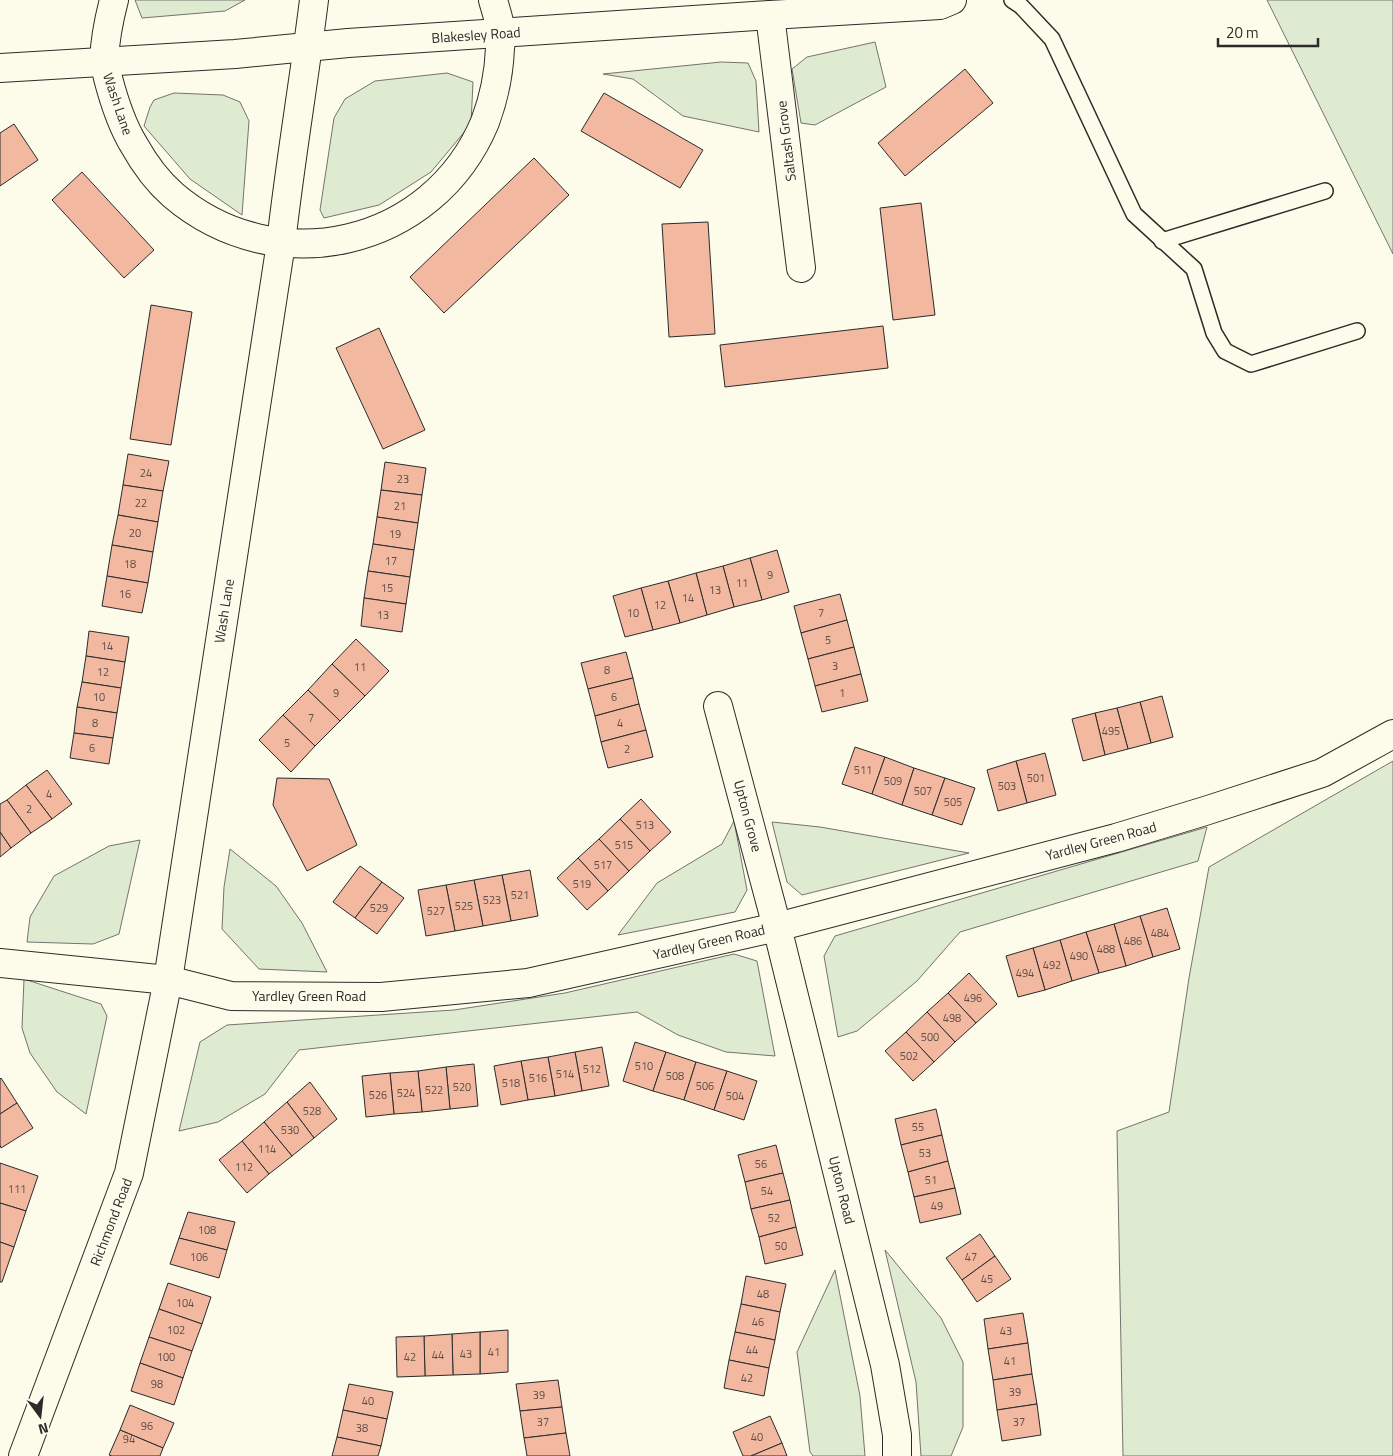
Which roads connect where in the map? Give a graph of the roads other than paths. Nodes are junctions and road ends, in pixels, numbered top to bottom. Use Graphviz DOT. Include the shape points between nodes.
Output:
graph roads {
  1 [pos="114,0"];
  2 [pos="314,0"];
  3 [pos="493,0"];
  4 [pos="952,0"];
  5 [pos="1012,0"];
  6 [pos="770,15"];
  7 [pos="501,34"];
  8 [pos="308,46"];
  9 [pos="104,62"];
  10 [pos="0,68"];
  11 [pos="1325,191"];
  12 [pos="1162,241"];
  13 [pos="280,243"];
  14 [pos="801,268"];
  15 [pos="1357,331"];
  16 [pos="718,706"];
  17 [pos="1393,734"];
  18 [pos="777,926"];
  19 [pos="0,963"];
  20 [pos="168,980"];
  21 [pos="23,1456"];
  22 [pos="897,1456"];
  1 -- 9 [label="street, Wash Lane"];
  2 -- 8 [label="street, Wash Lane"];
  3 -- 7 [label="street, Wash Lane"];
  4 -- 6 [label="street, Blakesley Road" via="940,5"];
  5 -- 12 [label="lane" via="1052,38 1134,214"];
  6 -- 7 [label="street, Blakesley Road"];
  6 -- 14 [label="street, Saltash Grove"];
  7 -- 8 [label="street, Blakesley Road"];
  7 -- 13 [label="street, Wash Lane" via="492,103 477,140 455,173 428,200 395,222 359,236 320,244"];
  8 -- 9 [label="street, Blakesley Road"];
  8 -- 13 [label="street, Wash Lane"];
  9 -- 10 [label="street, Blakesley Road"];
  9 -- 13 [label="street, Wash Lane" via="125,131 146,166 173,195 205,218 242,234"];
  11 -- 12 [label="lane"];
  12 -- 15 [label="lane" via="1194,269 1214,333 1226,351 1251,364"];
  13 -- 20 [label="street, Wash Lane"];
  16 -- 18 [label="street, Upton Grove"];
  17 -- 18 [label="street, Yardley Green Road" via="1322,773 1205,811 1116,838"];
  18 -- 20 [label="street, Yardley Green Road" via="528,984 381,997 231,996"];
  18 -- 22 [label="street, Upton Road" via="885,1365 897,1435"];
  19 -- 20 [label="street, Yardley Green Road"];
  20 -- 21 [label="street, Richmond Road" via="130,1173"];
}
